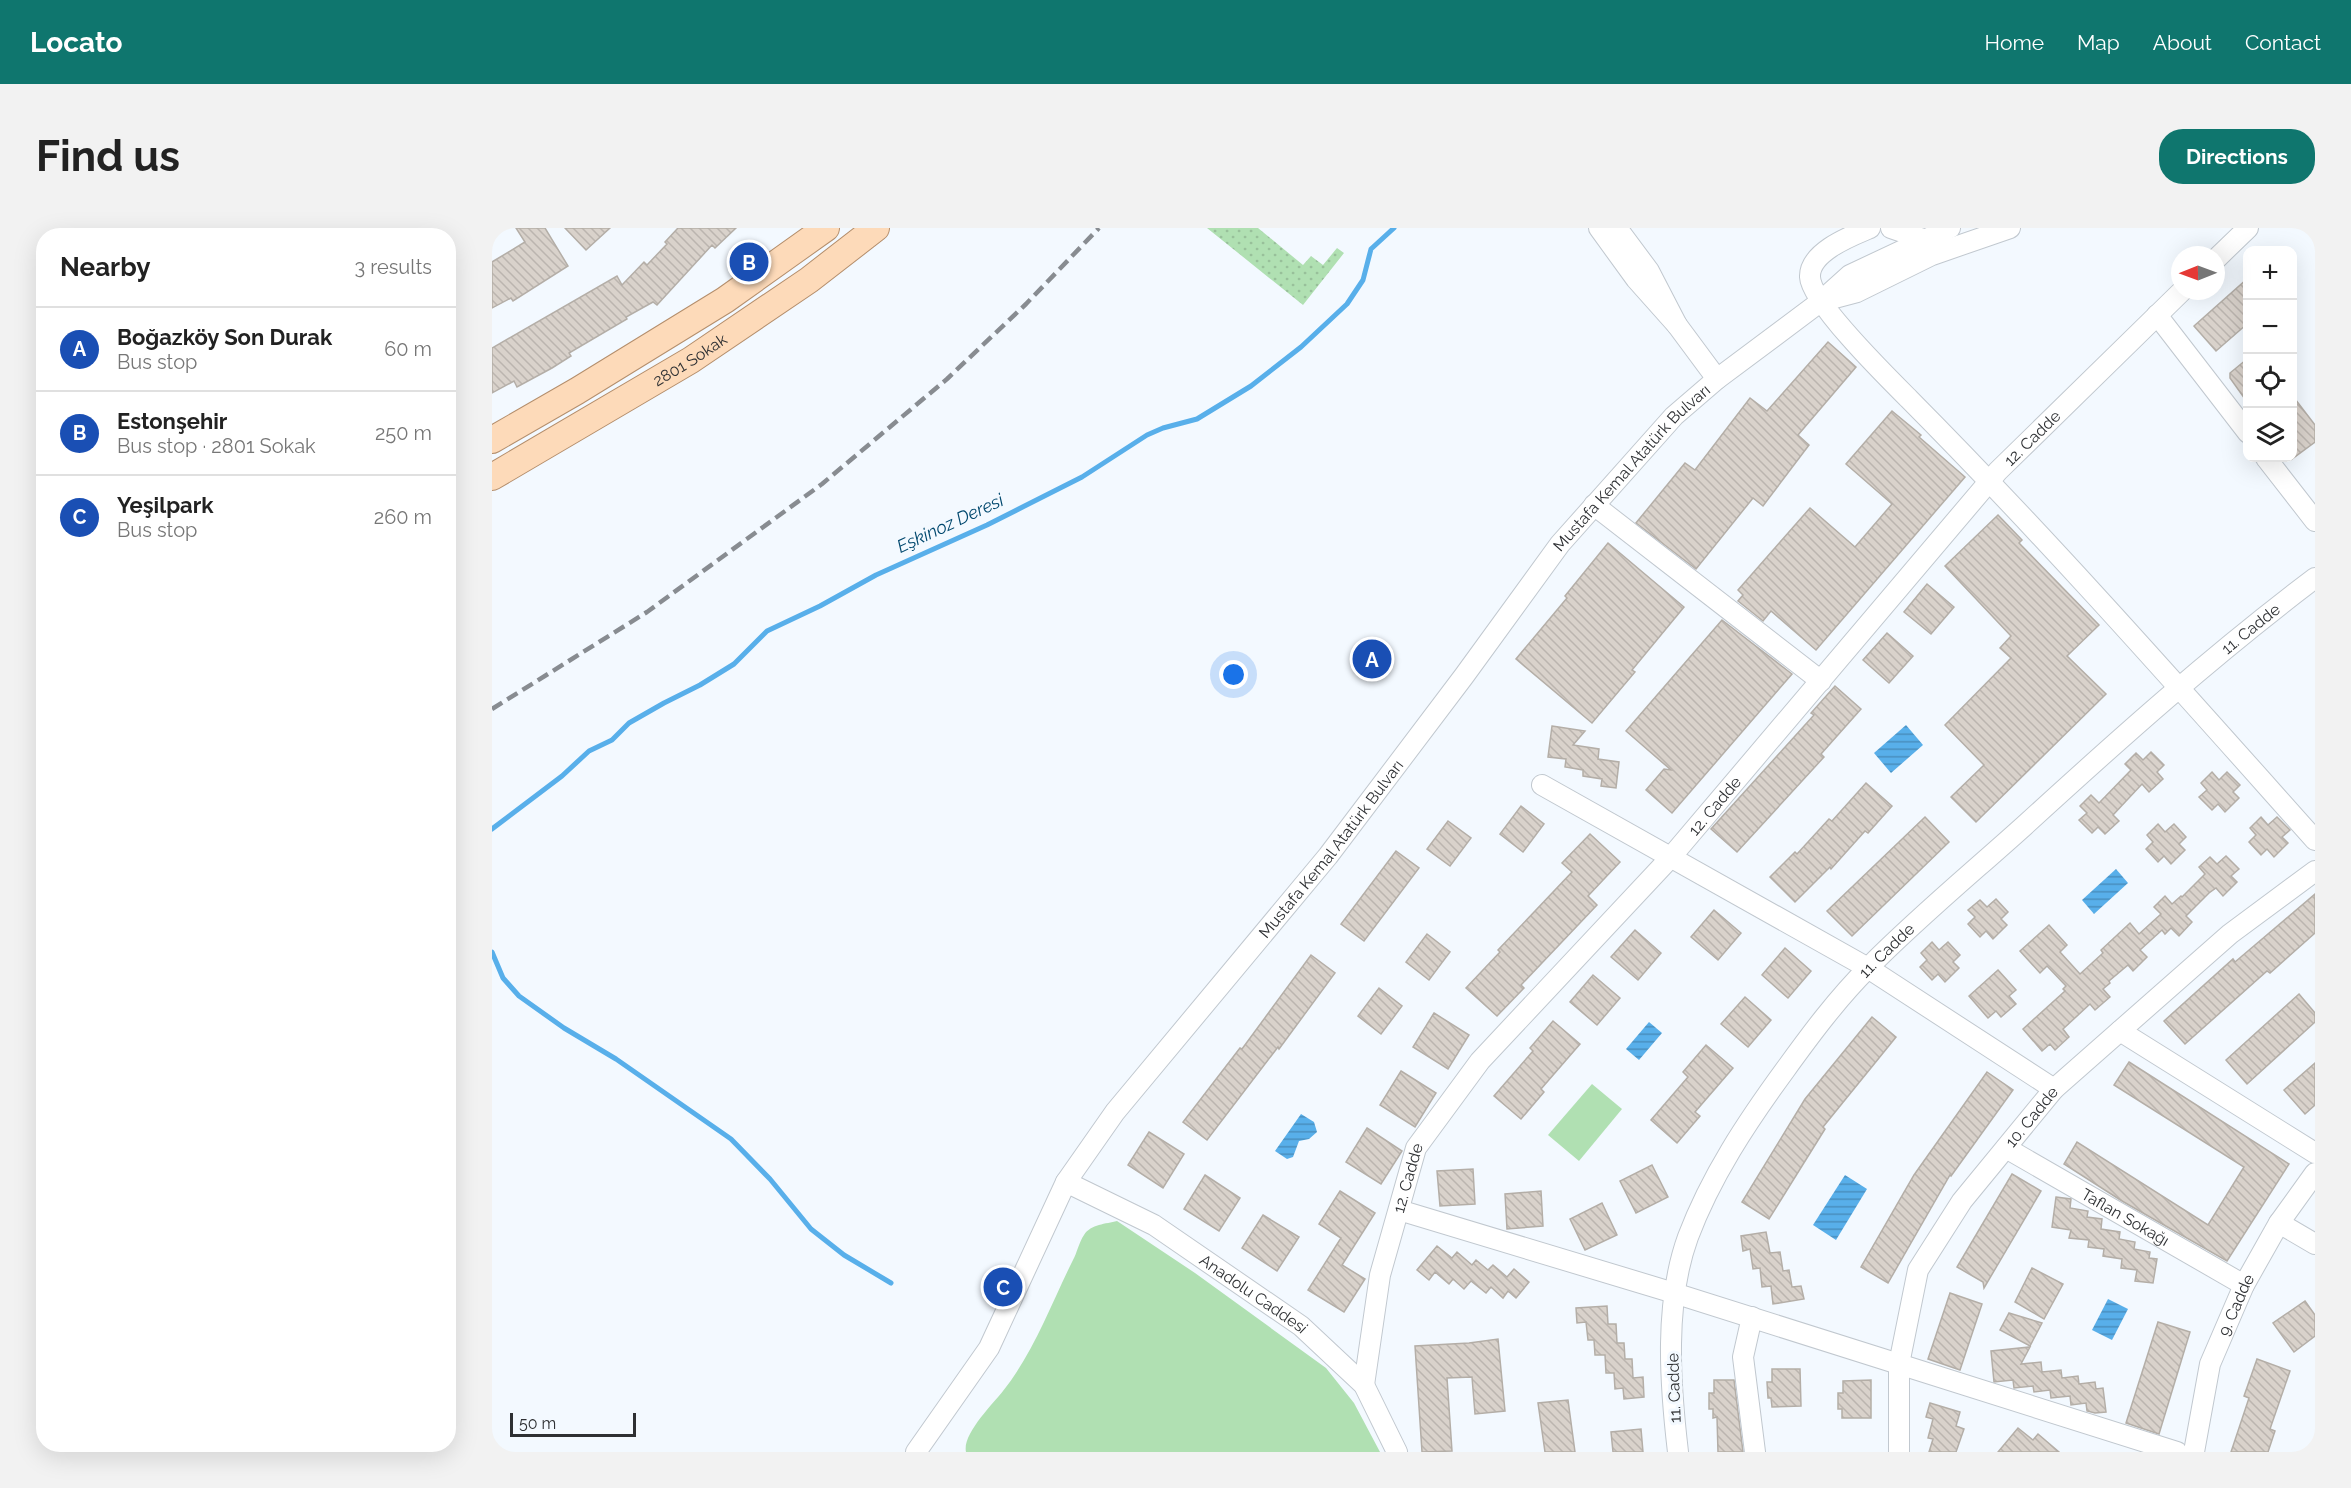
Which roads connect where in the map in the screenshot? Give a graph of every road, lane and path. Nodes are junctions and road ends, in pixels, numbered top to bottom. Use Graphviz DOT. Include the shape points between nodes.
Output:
graph roads {
  1 [pos="859,228"];
  2 [pos="876,228"];
  3 [pos="1599,228"];
  4 [pos="1617,228"];
  5 [pos="1870,228"];
  6 [pos="1891,228"];
  7 [pos="1950,228"];
  8 [pos="2010,228"];
  9 [pos="2248,228"];
  10 [pos="819,232"];
  11 [pos="1924,241"];
  12 [pos="2225,250"];
  13 [pos="809,280"];
  14 [pos="2173,300"];
  15 [pos="1820,302"];
  16 [pos="2157,315"];
  17 [pos="1677,325"];
  18 [pos="1717,379"];
  19 [pos="2243,428"];
  20 [pos="492,440"];
  21 [pos="2269,462"];
  22 [pos="492,477"];
  23 [pos="1990,481"];
  24 [pos="1594,505"];
  25 [pos="2315,521"];
  26 [pos="2315,578"];
  27 [pos="1821,681"];
  28 [pos="2178,687"];
  29 [pos="1542,785"];
  30 [pos="2315,840"];
  31 [pos="1671,857"];
  32 [pos="2315,871"];
  33 [pos="1868,968"];
  34 [pos="2120,1031"];
  35 [pos="2054,1089"];
  36 [pos="2006,1148"];
  37 [pos="2315,1153"];
  38 [pos="2315,1173"];
  39 [pos="1065,1182"];
  40 [pos="1399,1210"];
  41 [pos="2279,1223"];
  42 [pos="2315,1244"];
  43 [pos="2244,1285"];
  44 [pos="1674,1293"];
  45 [pos="1752,1317"];
  46 [pos="1899,1364"];
  47 [pos="1364,1385"];
  48 [pos="916,1452"];
  49 [pos="1396,1452"];
  50 [pos="1678,1452"];
  51 [pos="1755,1452"];
  52 [pos="1899,1452"];
  53 [pos="2177,1452"];
  54 [pos="2194,1452"];
  1 -- 13 [label="main road"];
  2 -- 13 [label="main road, 2801 Sokak"];
  3 -- 17 [label="street" via="1636,279"];
  4 -- 17 [label="street" via="1649,271"];
  5 -- 15 [label="street" via="1843,240 1812,264 1809,278"];
  6 -- 11 [label="street"];
  7 -- 11 [label="street, Mustafa Kemal Atatürk Bulvarı"];
  8 -- 11 [label="street, Mustafa Kemal Atatürk Bulvarı"];
  9 -- 12 [label="street"];
  10 -- 20 [label="main road, 2801 Sokak" via="725,300"];
  11 -- 15 [label="street, Mustafa Kemal Atatürk Bulvarı" via="1850,275"];
  13 -- 22 [label="main road, 2801 Sokak" via="691,360"];
  14 -- 16 [label="street, 12. Cadde"];
  15 -- 18 [label="street, Mustafa Kemal Atatürk Bulvarı"];
  15 -- 23 [label="street" via="1887,377"];
  16 -- 19 [label="street"];
  16 -- 23 [label="street, 12. Cadde"];
  17 -- 18 [label="street"];
  18 -- 24 [label="street, Mustafa Kemal Atatürk Bulvarı" via="1674,416"];
  21 -- 25 [label="street"];
  23 -- 27 [label="street, 12. Cadde"];
  23 -- 28 [label="street"];
  24 -- 27 [label="street"];
  24 -- 39 [label="street, Mustafa Kemal Atatürk Bulvarı" via="1560,544 1328,856 1115,1112"];
  26 -- 28 [label="street, 11. Cadde"];
  27 -- 31 [label="street, 12. Cadde"];
  28 -- 30 [label="street"];
  28 -- 33 [label="street, 11. Cadde"];
  29 -- 31 [label="street"];
  31 -- 33 [label="street"];
  31 -- 40 [label="street, 12. Cadde" via="1480,1061 1416,1148"];
  32 -- 34 [label="street, 10. Cadde" via="2230,934"];
  33 -- 35 [label="street"];
  33 -- 44 [label="street, 11. Cadde" via="1817,1026 1730,1152 1687,1240"];
  34 -- 35 [label="street, 10. Cadde"];
  34 -- 37 [label="street"];
  35 -- 36 [label="street, 10. Cadde"];
  36 -- 43 [label="street, Taflan Sokağı"];
  36 -- 46 [label="street, 10. Cadde" via="1962,1201 1918,1270"];
  38 -- 41 [label="street, 9. Cadde"];
  39 -- 47 [label="street, Anadolu Caddesi" via="1154,1225 1302,1326"];
  39 -- 48 [label="street, Mustafa Kemal Atatürk Bulvarı" via="989,1348"];
  40 -- 44 [label="street"];
  40 -- 47 [label="street, 12. Cadde" via="1380,1275"];
  41 -- 42 [label="street"];
  41 -- 43 [label="street, 9. Cadde"];
  43 -- 54 [label="street, 9. Cadde" via="2210,1364"];
  44 -- 45 [label="street"];
  44 -- 50 [label="street, 11. Cadde" via="1671,1396"];
  45 -- 46 [label="street"];
  45 -- 51 [label="street" via="1743,1357"];
  46 -- 52 [label="street, 10. Cadde"];
  46 -- 53 [label="street"];
  47 -- 49 [label="street, Anadolu Caddesi"];
}
